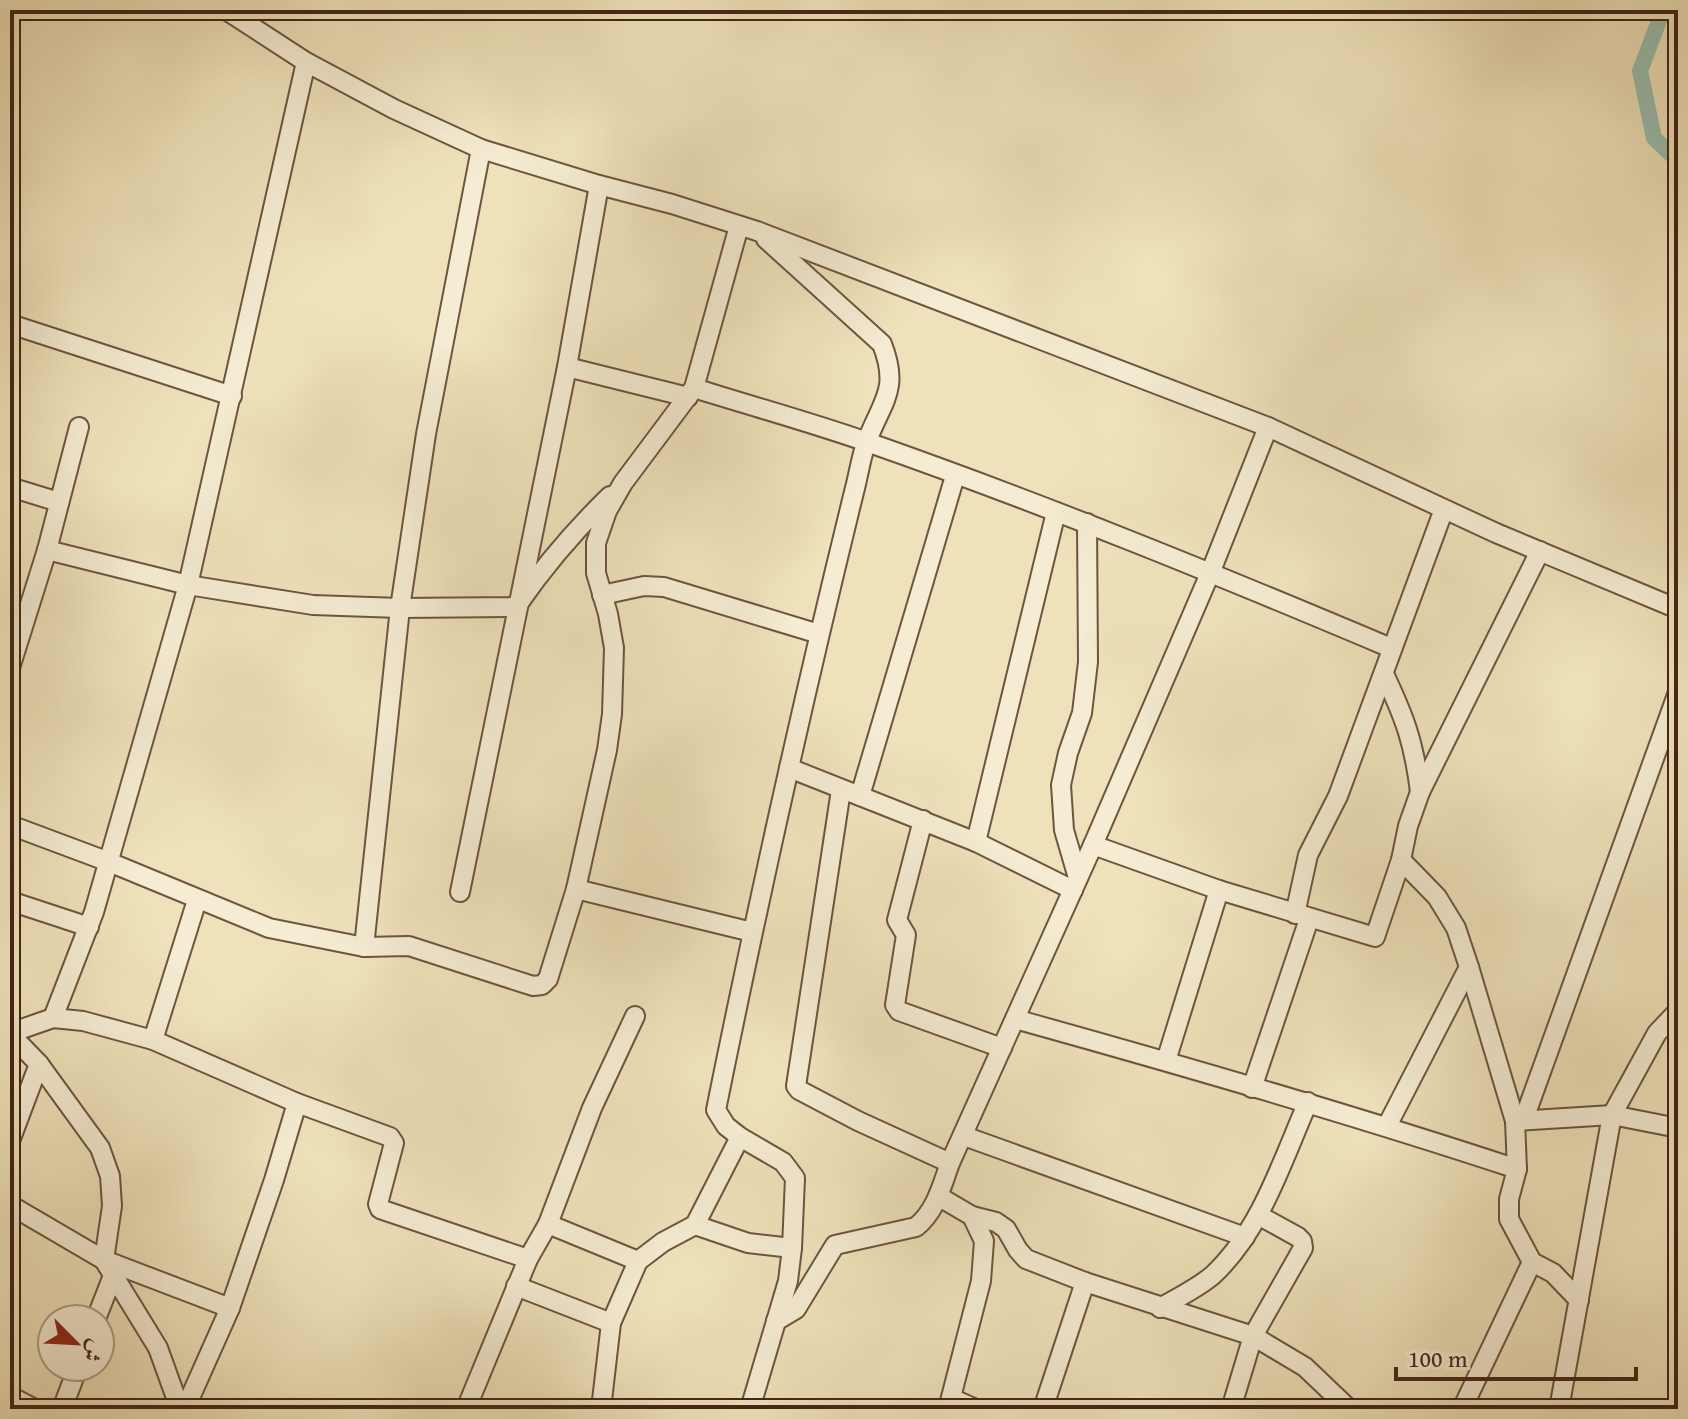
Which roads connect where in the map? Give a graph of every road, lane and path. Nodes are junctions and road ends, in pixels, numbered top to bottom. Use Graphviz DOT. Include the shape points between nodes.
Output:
graph roads {
  1 [pos="226,10"];
  2 [pos="306,62"];
  3 [pos="481,149"];
  4 [pos="599,185"];
  5 [pos="748,228"];
  6 [pos="10,324"];
  7 [pos="567,367"];
  8 [pos="691,392"];
  9 [pos="232,396"];
  10 [pos="79,427"];
  11 [pos="1268,427"];
  12 [pos="866,442"];
  13 [pos="955,476"];
  14 [pos="623,483"];
  15 [pos="10,487"];
  16 [pos="59,502"];
  17 [pos="1444,509"];
  18 [pos="1056,512"];
  19 [pos="1087,523"];
  20 [pos="47,550"];
  21 [pos="1540,551"];
  22 [pos="1211,571"];
  23 [pos="188,585"];
  24 [pos="602,595"];
  25 [pos="516,607"];
  26 [pos="400,608"];
  27 [pos="1678,609"];
  28 [pos="819,634"];
  29 [pos="1391,648"];
  30 [pos="10,668"];
  31 [pos="1384,674"];
  32 [pos="1678,692"];
  33 [pos="789,768"];
  34 [pos="841,790"];
  35 [pos="1420,792"];
  36 [pos="860,796"];
  37 [pos="923,820"];
  38 [pos="10,825"];
  39 [pos="976,842"];
  40 [pos="1093,845"];
  41 [pos="1401,860"];
  42 [pos="109,862"];
  43 [pos="1075,884"];
  44 [pos="576,889"];
  45 [pos="1219,890"];
  46 [pos="460,892"];
  47 [pos="197,900"];
  48 [pos="10,901"];
  49 [pos="1302,916"];
  50 [pos="89,927"];
  51 [pos="752,932"];
  52 [pos="364,947"];
  53 [pos="1469,967"];
  54 [pos="1678,1011"];
  55 [pos="635,1016"];
  56 [pos="53,1018"];
  57 [pos="1015,1019"];
  58 [pos="10,1034"];
  59 [pos="153,1040"];
  60 [pos="1002,1048"];
  61 [pos="1166,1061"];
  62 [pos="39,1064"];
  63 [pos="1252,1088"];
  64 [pos="1308,1102"];
  65 [pos="297,1103"];
  66 [pos="1612,1115"];
  67 [pos="1519,1120"];
  68 [pos="1387,1126"];
  69 [pos="1678,1128"];
  70 [pos="964,1136"];
  71 [pos="740,1137"];
  72 [pos="10,1141"];
  73 [pos="950,1163"];
  74 [pos="1517,1169"];
  75 [pos="938,1196"];
  76 [pos="10,1205"];
  77 [pos="1258,1215"];
  78 [pos="972,1216"];
  79 [pos="548,1224"];
  80 [pos="695,1225"];
  81 [pos="1245,1237"];
  82 [pos="792,1248"];
  83 [pos="528,1259"];
  84 [pos="638,1261"];
  85 [pos="1532,1262"];
  86 [pos="109,1267"];
  87 [pos="1085,1282"];
  88 [pos="516,1286"];
  89 [pos="1579,1300"];
  90 [pos="100,1303"];
  91 [pos="230,1308"];
  92 [pos="1160,1308"];
  93 [pos="776,1321"];
  94 [pos="611,1323"];
  95 [pos="1253,1336"];
  96 [pos="72,1383"];
  97 [pos="10,1396"];
  98 [pos="1331,1402"];
  99 [pos="949,1403"];
  100 [pos="35,1409"];
  101 [pos="62,1409"];
  102 [pos="183,1409"];
  103 [pos="466,1409"];
  104 [pos="601,1409"];
  105 [pos="750,1409"];
  106 [pos="976,1409"];
  107 [pos="1043,1409"];
  108 [pos="1231,1409"];
  109 [pos="1349,1409"];
  110 [pos="1462,1409"];
  111 [pos="1559,1409"];
  1 -- 2 [label="street"];
  2 -- 3 [label="street"];
  2 -- 9 [label="street"];
  3 -- 4 [label="street"];
  3 -- 26 [label="street" via="426,434"];
  4 -- 5 [label="street"];
  4 -- 7 [label="street"];
  5 -- 8 [label="street"];
  5 -- 11 [label="street"];
  5 -- 12 [label="street" via="882,344 890,366 887,399"];
  6 -- 9 [label="street"];
  7 -- 8 [label="street"];
  7 -- 25 [label="street"];
  8 -- 12 [label="street"];
  8 -- 14 [label="street"];
  9 -- 23 [label="street"];
  10 -- 16 [label="street"];
  11 -- 17 [label="street"];
  11 -- 22 [label="street"];
  12 -- 13 [label="street"];
  12 -- 28 [label="street"];
  13 -- 18 [label="street"];
  13 -- 36 [label="street"];
  14 -- 24 [label="street" via="596,543"];
  14 -- 25 [label="street" via="566,540"];
  15 -- 16 [label="street"];
  16 -- 20 [label="street"];
  17 -- 21 [label="street"];
  17 -- 29 [label="street"];
  18 -- 19 [label="street"];
  18 -- 39 [label="street"];
  19 -- 22 [label="street"];
  19 -- 43 [label="street" via="1088,662 1082,713 1061,785"];
  20 -- 23 [label="street"];
  20 -- 30 [label="street"];
  21 -- 27 [label="street"];
  21 -- 35 [label="street"];
  22 -- 29 [label="street"];
  22 -- 40 [label="street"];
  23 -- 26 [label="street" via="313,605"];
  23 -- 42 [label="street"];
  24 -- 28 [label="street" via="664,587"];
  24 -- 44 [label="street" via="614,648 612,714"];
  25 -- 26 [label="street"];
  25 -- 46 [label="street"];
  26 -- 52 [label="street"];
  28 -- 33 [label="street"];
  29 -- 31 [label="street"];
  31 -- 35 [label="street" via="1405,719"];
  31 -- 49 [label="street" via="1338,796 1308,855"];
  32 -- 67 [label="street"];
  33 -- 34 [label="street"];
  33 -- 51 [label="street"];
  34 -- 36 [label="street"];
  34 -- 73 [label="street" via="796,1086"];
  35 -- 41 [label="street"];
  36 -- 37 [label="street"];
  37 -- 39 [label="street"];
  37 -- 60 [label="street" via="897,920 906,935 897,1009"];
  38 -- 42 [label="street"];
  39 -- 43 [label="street"];
  40 -- 43 [label="street"];
  40 -- 45 [label="street"];
  41 -- 49 [label="street" via="1375,937"];
  41 -- 53 [label="street" via="1437,897 1456,928"];
  42 -- 47 [label="street"];
  42 -- 50 [label="street"];
  43 -- 57 [label="street"];
  44 -- 51 [label="street"];
  44 -- 52 [label="street" via="542,985 409,946"];
  45 -- 49 [label="street"];
  45 -- 61 [label="street"];
  47 -- 52 [label="street" via="287,934"];
  47 -- 59 [label="street"];
  48 -- 50 [label="street"];
  49 -- 63 [label="street"];
  50 -- 56 [label="street"];
  51 -- 71 [label="street" via="716,1110"];
  53 -- 67 [label="street"];
  53 -- 68 [label="street"];
  54 -- 66 [label="street" via="1657,1033"];
  55 -- 79 [label="street" via="592,1108"];
  56 -- 58 [label="street"];
  56 -- 59 [label="street"];
  57 -- 60 [label="street"];
  57 -- 61 [label="street"];
  58 -- 62 [label="street"];
  59 -- 65 [label="street"];
  60 -- 70 [label="street"];
  61 -- 63 [label="street"];
  62 -- 72 [label="street"];
  62 -- 86 [label="street" via="100,1148 110,1176"];
  63 -- 64 [label="street"];
  64 -- 68 [label="street"];
  64 -- 77 [label="street"];
  65 -- 83 [label="street" via="393,1139 380,1209"];
  65 -- 91 [label="street"];
  66 -- 67 [label="street"];
  66 -- 69 [label="street"];
  66 -- 89 [label="street"];
  67 -- 74 [label="street"];
  68 -- 74 [label="street"];
  70 -- 73 [label="street"];
  70 -- 81 [label="street"];
  71 -- 80 [label="street"];
  71 -- 82 [label="street" via="783,1162 795,1178"];
  73 -- 75 [label="street"];
  74 -- 85 [label="street" via="1509,1219"];
  75 -- 78 [label="street"];
  75 -- 93 [label="street" via="916,1227 835,1245 796,1309"];
  76 -- 86 [label="street"];
  77 -- 81 [label="street"];
  77 -- 95 [label="street" via="1298,1237 1303,1248"];
  78 -- 87 [label="street" via="1006,1229 1026,1259"];
  78 -- 99 [label="street" via="984,1241 984,1263"];
  79 -- 83 [label="street"];
  79 -- 84 [label="street"];
  80 -- 82 [label="street" via="748,1243"];
  80 -- 84 [label="street"];
  81 -- 92 [label="street" via="1210,1278"];
  82 -- 93 [label="street"];
  83 -- 88 [label="street"];
  84 -- 94 [label="street"];
  85 -- 89 [label="street" via="1553,1273"];
  85 -- 110 [label="street"];
  86 -- 90 [label="street"];
  86 -- 91 [label="street"];
  86 -- 102 [label="street" via="158,1348"];
  87 -- 92 [label="street"];
  87 -- 107 [label="street"];
  88 -- 94 [label="street"];
  88 -- 103 [label="street"];
  89 -- 111 [label="street"];
  91 -- 102 [label="street"];
  92 -- 95 [label="street"];
  93 -- 105 [label="street"];
  94 -- 104 [label="street"];
  95 -- 98 [label="street" via="1305,1367"];
  95 -- 108 [label="street"];
  96 -- 101 [label="street"];
  97 -- 100 [label="street"];
  98 -- 109 [label="street"];
  99 -- 106 [label="street"];
}
